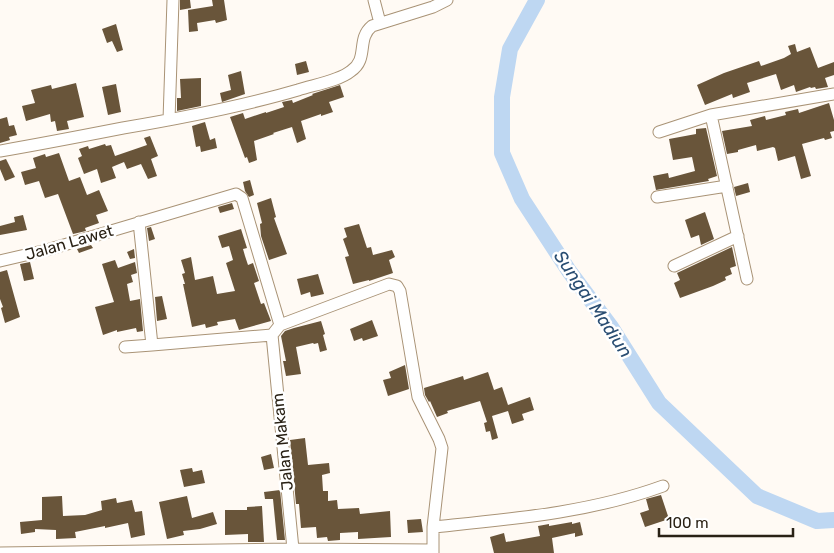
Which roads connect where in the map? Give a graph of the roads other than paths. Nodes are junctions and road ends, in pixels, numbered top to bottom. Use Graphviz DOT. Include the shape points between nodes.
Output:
graph roads {
  1 [pos="173,0"];
  2 [pos="374,0"];
  3 [pos="446,0"];
  4 [pos="380,23"];
  5 [pos="834,94"];
  6 [pos="711,115"];
  7 [pos="169,120"];
  8 [pos="659,132"];
  9 [pos="0,151"];
  10 [pos="727,186"];
  11 [pos="657,197"];
  12 [pos="139,222"];
  13 [pos="738,236"];
  14 [pos="0,261"];
  15 [pos="674,266"];
  16 [pos="748,279"];
  17 [pos="280,325"];
  18 [pos="272,334"];
  19 [pos="152,345"];
  20 [pos="124,347"];
  21 [pos="663,486"];
  22 [pos="433,527"];
  23 [pos="293,548"];
  24 [pos="433,551"];
  25 [pos="184,552"];
  26 [pos="0,553"];
  1 -- 7 [label="street"];
  2 -- 4 [label="street"];
  3 -- 4 [label="street" via="432,8"];
  4 -- 7 [label="street" via="366,31 359,64 350,73 252,103"];
  5 -- 6 [label="street"];
  6 -- 8 [label="street"];
  6 -- 10 [label="street"];
  7 -- 9 [label="street"];
  10 -- 11 [label="street"];
  10 -- 13 [label="street"];
  12 -- 14 [label="street, Jalan Lawet"];
  12 -- 17 [label="street, Jalan Lawet" via="239,195"];
  12 -- 19 [label="street"];
  13 -- 15 [label="street"];
  13 -- 16 [label="street"];
  17 -- 18 [label="street"];
  17 -- 22 [label="street" via="389,284 398,286 418,397 442,448"];
  18 -- 19 [label="street"];
  18 -- 23 [label="street, Jalan Makam"];
  19 -- 20 [label="street"];
  21 -- 22 [label="street" via="546,515"];
  22 -- 24 [label="street"];
  23 -- 24 [label="street"];
  23 -- 25 [label="street"];
  25 -- 26 [label="street"];
}
